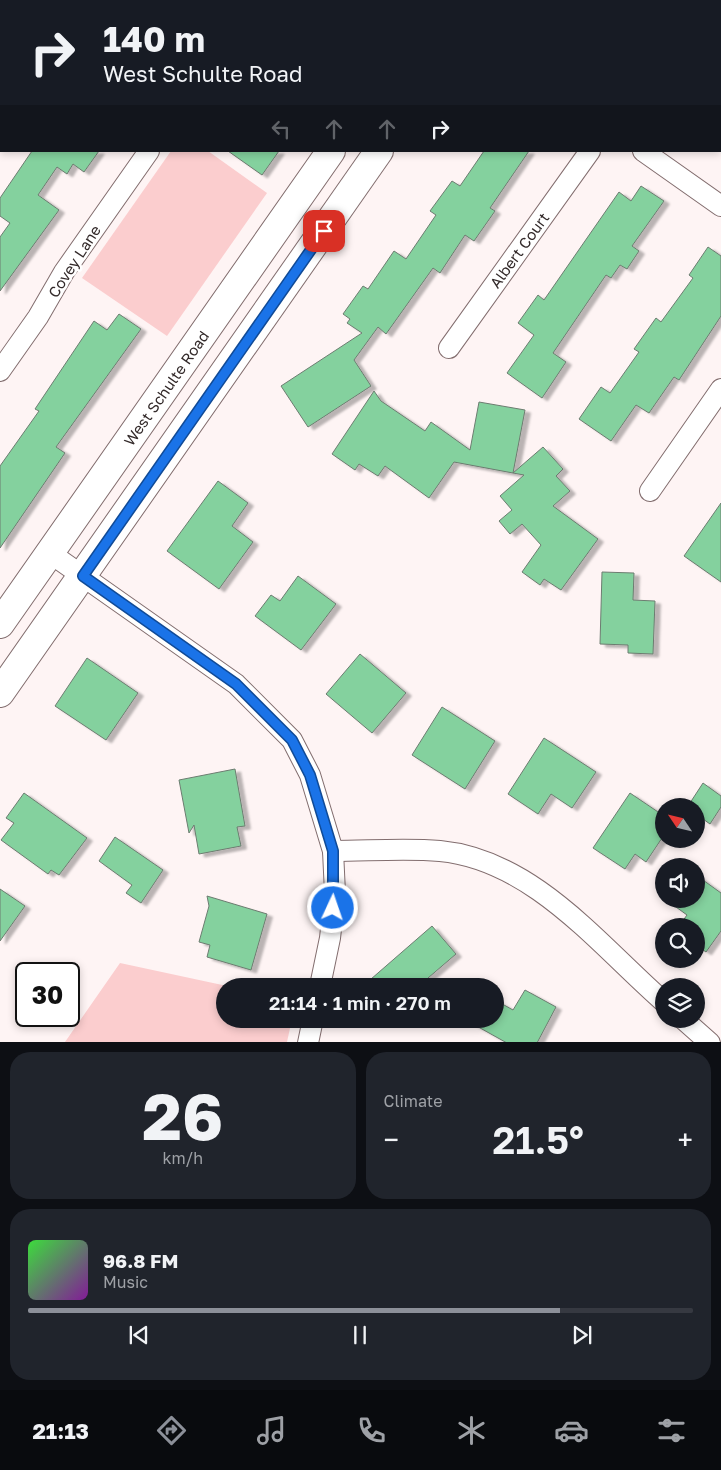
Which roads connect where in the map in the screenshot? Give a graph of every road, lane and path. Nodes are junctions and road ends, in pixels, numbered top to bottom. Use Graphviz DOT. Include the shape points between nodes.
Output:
graph roads {
  1 [pos="147,152"];
  2 [pos="330,152"];
  3 [pos="378,152"];
  4 [pos="589,152"];
  5 [pos="644,152"];
  6 [pos="721,206"];
  7 [pos="449,348"];
  8 [pos="4,359"];
  9 [pos="721,389"];
  10 [pos="650,491"];
  11 [pos="50,553"];
  12 [pos="83,576"];
  13 [pos="0,624"];
  14 [pos="0,693"];
  15 [pos="333,851"];
  16 [pos="322,978"];
  17 [pos="655,994"];
  18 [pos="311,1028"];
  19 [pos="694,1028"];
  20 [pos="308,1042"];
  21 [pos="710,1042"];
  1 -- 8 [label="street, Covey Lane" via="64,272 38,317"];
  2 -- 11 [label="main road, West Schulte Road"];
  3 -- 12 [label="main road"];
  4 -- 7 [label="street, Albert Court"];
  5 -- 6 [label="street"];
  9 -- 10 [label="street"];
  11 -- 12 [label="street"];
  11 -- 13 [label="main road, West Schulte Road"];
  12 -- 14 [label="main road"];
  12 -- 15 [label="street" via="236,684 292,740 310,775"];
  15 -- 16 [label="street" via="335,893"];
  15 -- 17 [label="street" via="440,851 480,859 516,876 563,909"];
  18 -- 20 [label="street"];
  19 -- 21 [label="street"];
}
